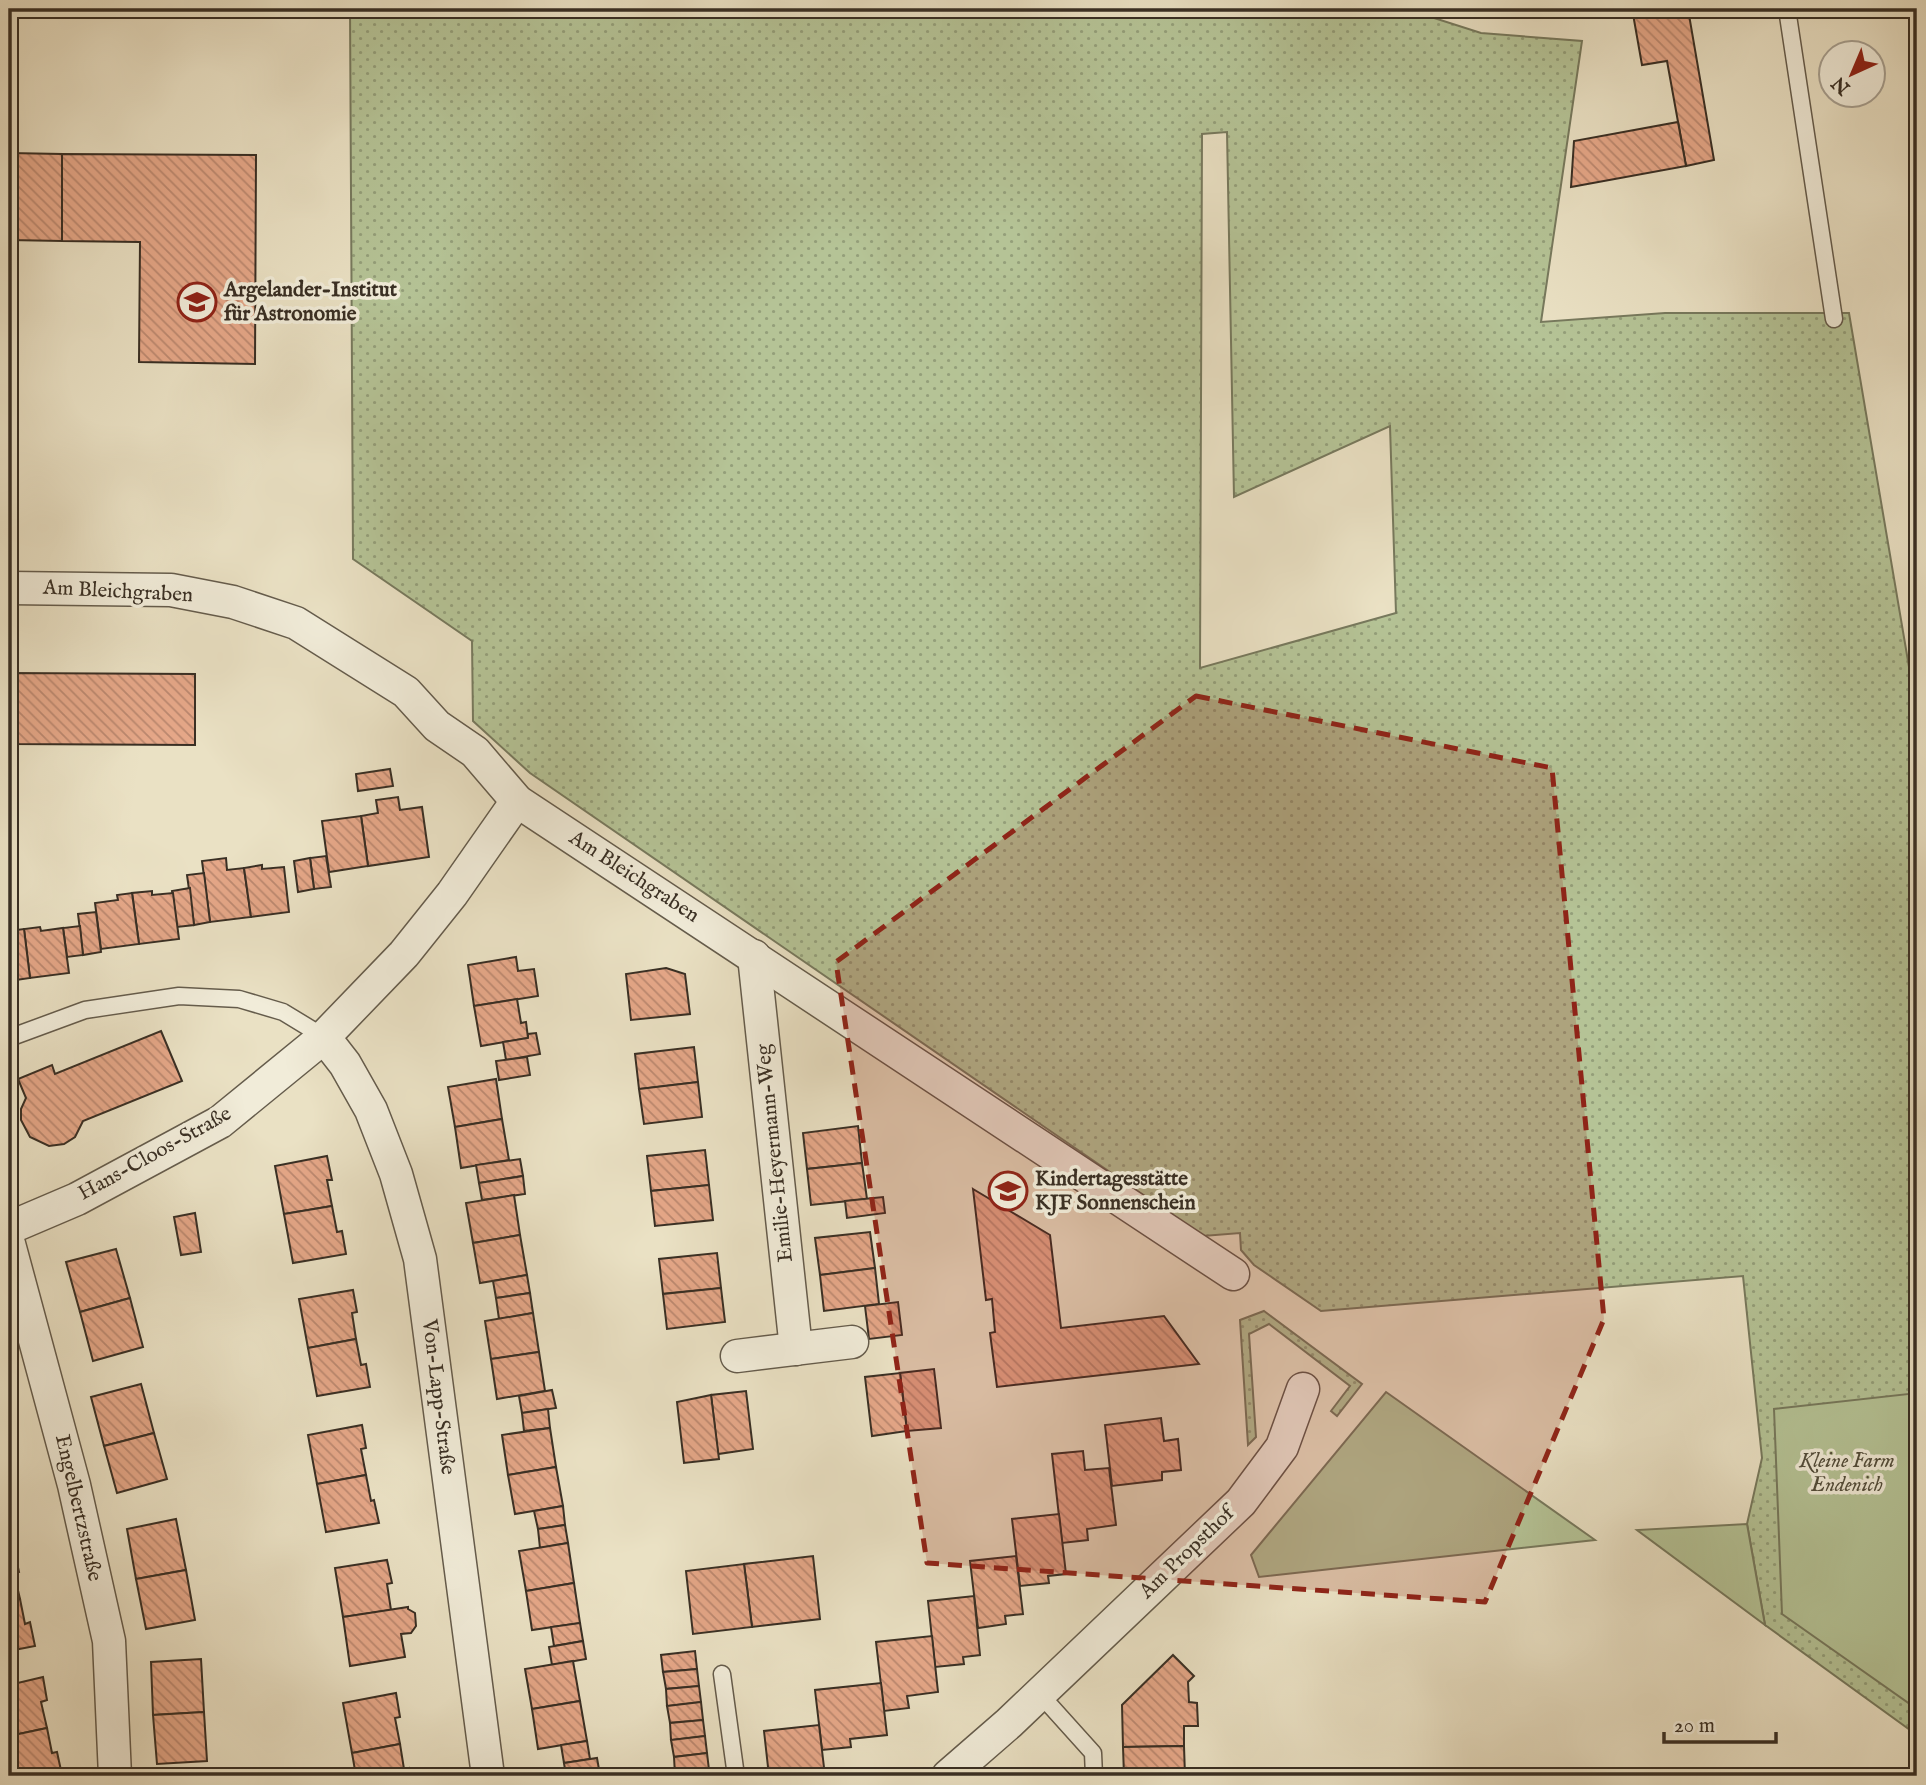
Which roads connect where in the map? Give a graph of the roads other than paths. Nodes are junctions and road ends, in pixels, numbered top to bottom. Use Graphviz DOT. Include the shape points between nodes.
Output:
graph roads {
  1 [pos="1787,9"];
  2 [pos="1834,319"];
  3 [pos="9,588"];
  4 [pos="517,801"];
  5 [pos="754,956"];
  6 [pos="324,1037"];
  7 [pos="9,1038"];
  8 [pos="9,1228"];
  9 [pos="9,1244"];
  10 [pos="1233,1274"];
  11 [pos="852,1342"];
  12 [pos="796,1349"];
  13 [pos="737,1356"];
  14 [pos="1303,1389"];
  15 [pos="722,1674"];
  16 [pos="1039,1693"];
  17 [pos="115,1776"];
  18 [pos="488,1776"];
  19 [pos="736,1776"];
  20 [pos="948,1776"];
  21 [pos="1094,1776"];
  1 -- 2 [label="lane"];
  3 -- 4 [label="street, Am Bleichgraben" via="171,590 233,602 296,623 406,692 437,726 475,752"];
  4 -- 5 [label="street, Am Bleichgraben"];
  4 -- 6 [label="street, Hans-Cloos-Straße" via="404,954"];
  5 -- 10 [label="street, Am Bleichgraben"];
  5 -- 12 [label="street, Emilie-Heyermann-Weg"];
  6 -- 7 [label="lane" via="283,1012 239,999 179,996 85,1010"];
  6 -- 8 [label="street, Hans-Cloos-Straße" via="220,1122 78,1199"];
  6 -- 18 [label="street, Von-Lapp-Straße" via="371,1110 396,1174 420,1259"];
  9 -- 17 [label="street, Engelbertzstraße" via="74,1485 108,1641"];
  11 -- 12 [label="street"];
  12 -- 13 [label="street"];
  14 -- 16 [label="street, Am Propsthof" via="1282,1447 1241,1502"];
  15 -- 19 [label="lane"];
  16 -- 20 [label="street, Am Propsthof"];
  16 -- 21 [label="lane" via="1093,1753"];
}
